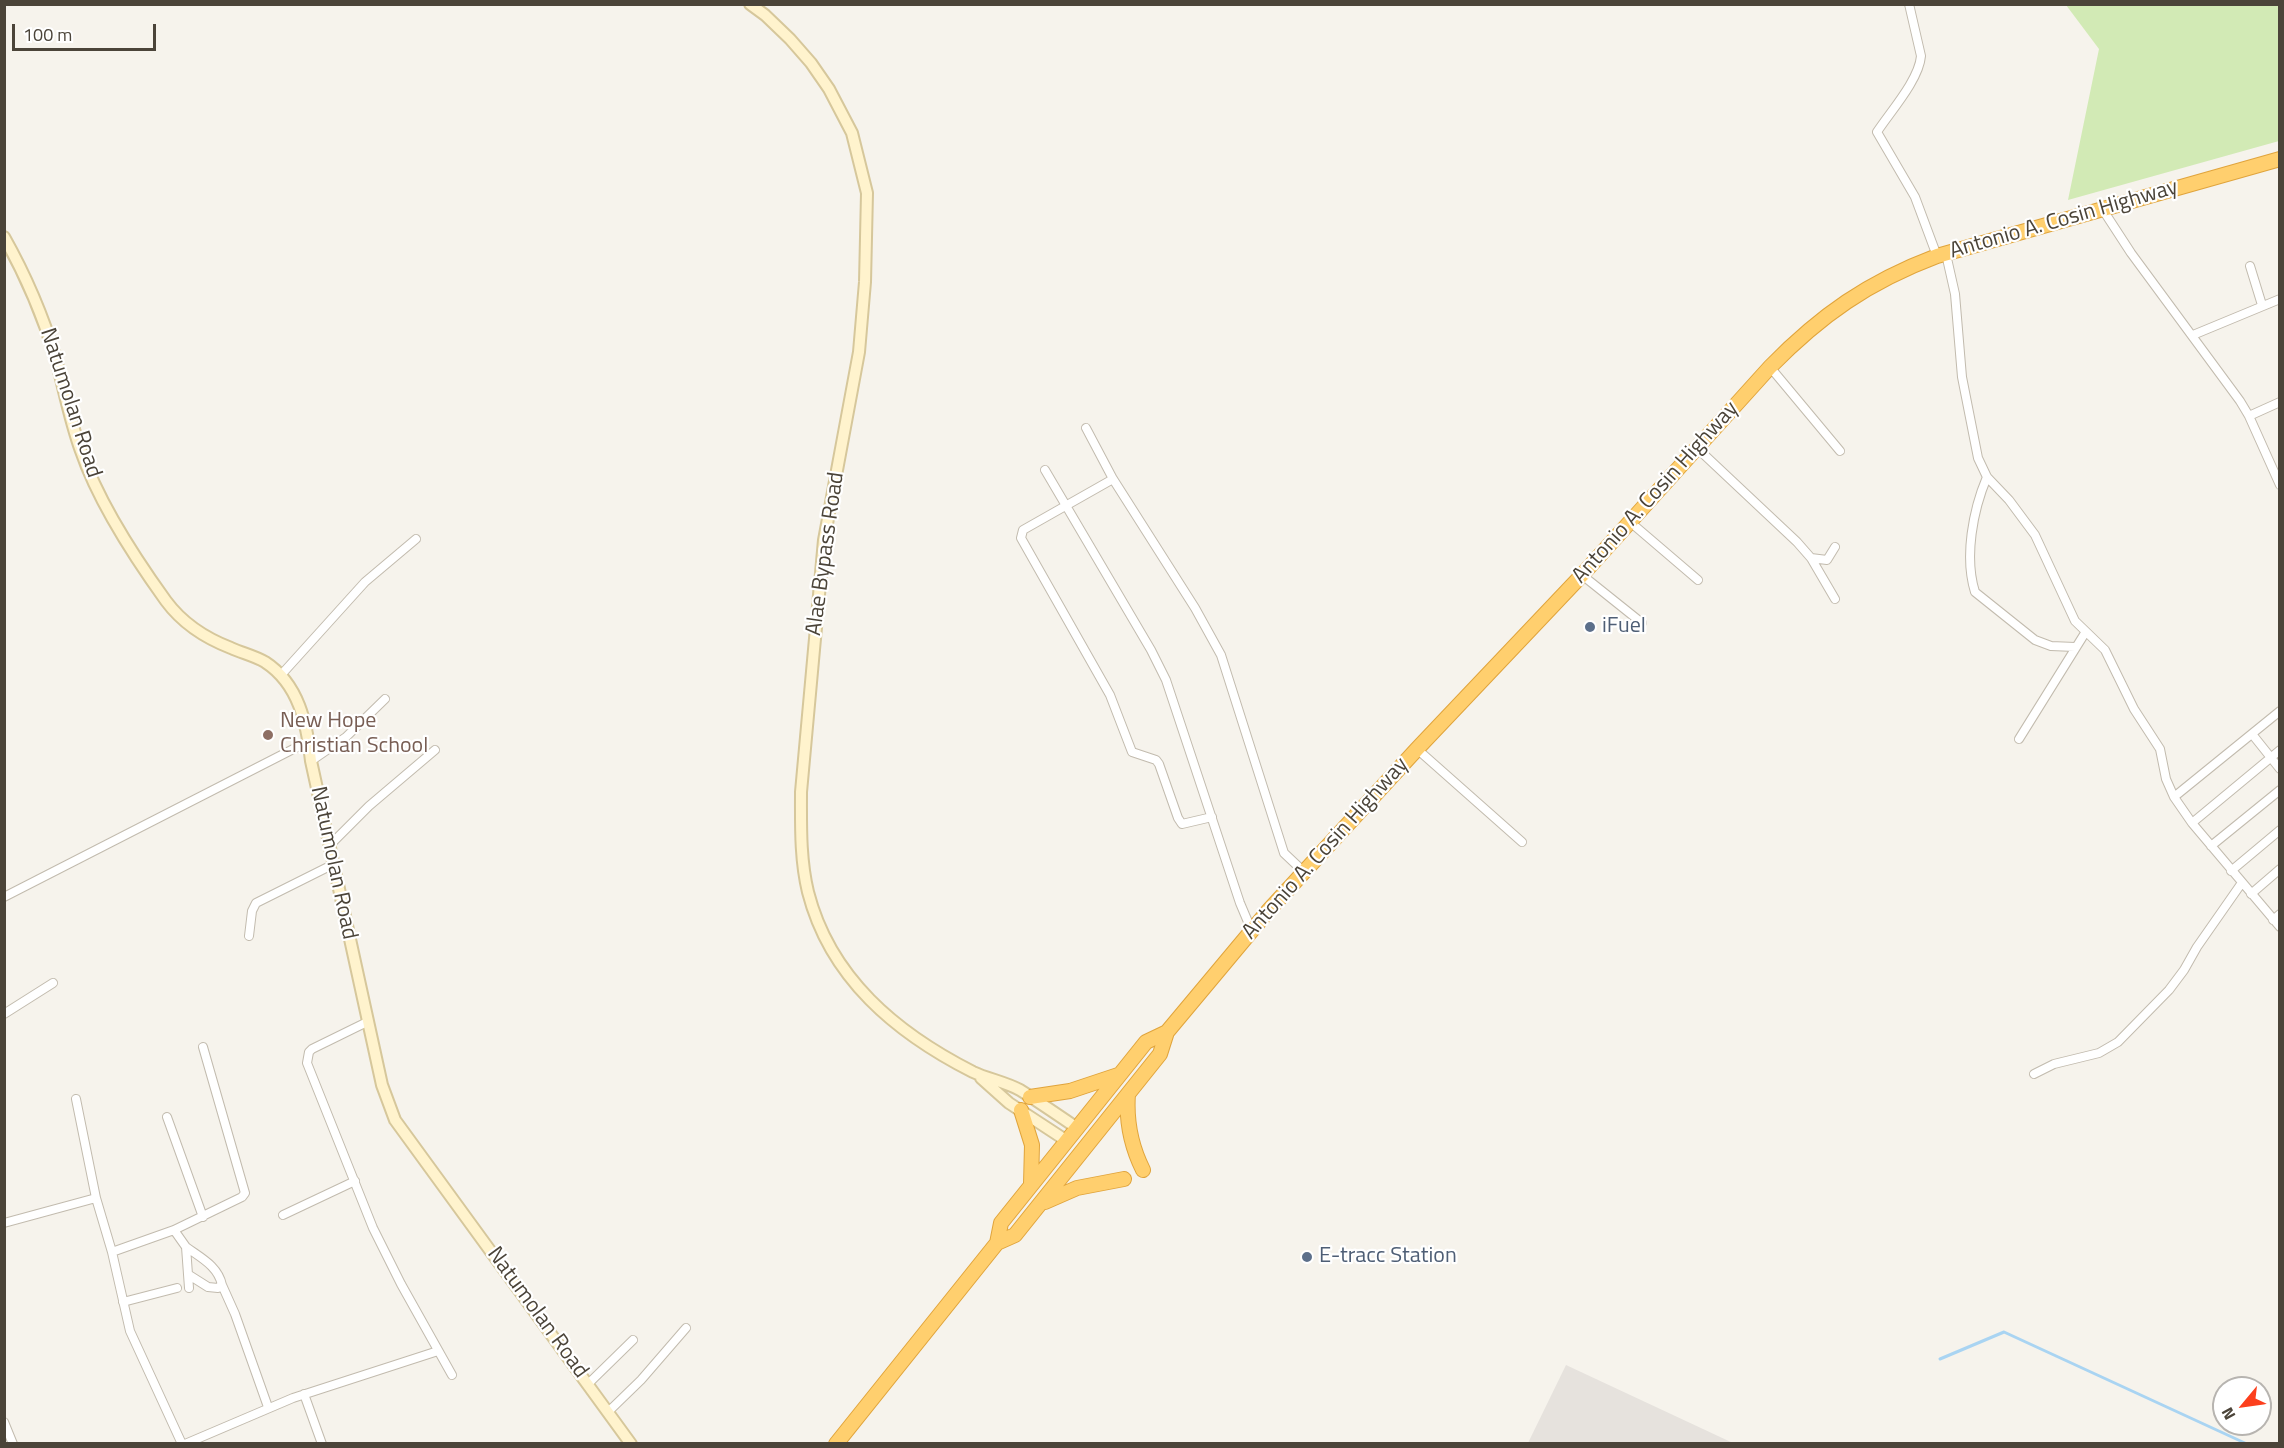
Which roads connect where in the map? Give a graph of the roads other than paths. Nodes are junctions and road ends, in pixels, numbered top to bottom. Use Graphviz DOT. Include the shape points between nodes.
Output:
graph roads {
  1 [pos="750,4"];
  2 [pos="1909,4"];
  3 [pos="2280,159"];
  4 [pos="2103,210"];
  5 [pos="4,237"];
  6 [pos="1941,255"];
  7 [pos="2250,266"];
  8 [pos="2280,299"];
  9 [pos="2262,305"];
  10 [pos="2193,335"];
  11 [pos="1770,367"];
  12 [pos="2280,402"];
  13 [pos="2249,416"];
  14 [pos="1086,428"];
  15 [pos="1697,448"];
  16 [pos="1840,451"];
  17 [pos="1045,470"];
  18 [pos="1987,477"];
  19 [pos="1113,479"];
  20 [pos="2280,485"];
  21 [pos="1066,506"];
  22 [pos="1629,520"];
  23 [pos="416,539"];
  24 [pos="1835,547"];
  25 [pos="1811,558"];
  26 [pos="1582,575"];
  27 [pos="1698,580"];
  28 [pos="1835,599"];
  29 [pos="1642,623"];
  30 [pos="2085,633"];
  31 [pos="2075,647"];
  32 [pos="281,675"];
  33 [pos="385,699"];
  34 [pos="2280,711"];
  35 [pos="2252,734"];
  36 [pos="2019,739"];
  37 [pos="309,741"];
  38 [pos="1417,748"];
  39 [pos="435,750"];
  40 [pos="2280,750"];
  41 [pos="2270,758"];
  42 [pos="311,762"];
  43 [pos="2280,769"];
  44 [pos="2280,790"];
  45 [pos="2174,797"];
  46 [pos="1212,817"];
  47 [pos="2192,823"];
  48 [pos="2280,830"];
  49 [pos="1522,842"];
  50 [pos="330,845"];
  51 [pos="2211,846"];
  52 [pos="334,864"];
  53 [pos="2280,869"];
  54 [pos="1303,871"];
  55 [pos="2231,871"];
  56 [pos="2241,884"];
  57 [pos="2251,894"];
  58 [pos="4,897"];
  59 [pos="2280,914"];
  60 [pos="2273,920"];
  61 [pos="2280,927"];
  62 [pos="1251,930"];
  63 [pos="249,936"];
  64 [pos="53,983"];
  65 [pos="4,1014"];
  66 [pos="367,1022"];
  67 [pos="1167,1032"];
  68 [pos="203,1047"];
  69 [pos="974,1072"];
  70 [pos="1120,1074"];
  71 [pos="2034,1074"];
  72 [pos="1128,1094"];
  73 [pos="1030,1097"];
  74 [pos="76,1100"];
  75 [pos="1021,1110"];
  76 [pos="167,1117"];
  77 [pos="1077,1128"];
  78 [pos="1093,1138"];
  79 [pos="1067,1141"];
  80 [pos="1082,1151"];
  81 [pos="1143,1170"];
  82 [pos="1124,1179"];
  83 [pos="354,1181"];
  84 [pos="1031,1186"];
  85 [pos="96,1198"];
  86 [pos="1040,1204"];
  87 [pos="283,1215"];
  88 [pos="203,1217"];
  89 [pos="4,1223"];
  90 [pos="174,1230"];
  91 [pos="997,1243"];
  92 [pos="186,1247"];
  93 [pos="112,1252"];
  94 [pos="189,1275"];
  95 [pos="222,1285"];
  96 [pos="177,1288"];
  97 [pos="189,1288"];
  98 [pos="123,1302"];
  99 [pos="687,1328"];
  100 [pos="633,1340"];
  101 [pos="438,1351"];
  102 [pos="452,1375"];
  103 [pos="588,1384"];
  104 [pos="304,1394"];
  105 [pos="268,1407"];
  106 [pos="608,1412"];
  107 [pos="4,1422"];
  108 [pos="13,1443"];
  109 [pos="184,1443"];
  110 [pos="322,1443"];
  111 [pos="631,1443"];
  112 [pos="836,1443"];
  1 -- 69 [label="main road, Alae Bypass Road" via="790,39 830,89 852,134 867,193 859,352 824,540 801,792 808,892 836,957 871,1002 914,1036"];
  2 -- 6 [label="street" via="1920,64 1877,132 1915,197"];
  3 -- 4 [label="highway, Antonio A. Cosin Highway"];
  4 -- 6 [label="highway, Antonio A. Cosin Highway"];
  4 -- 10 [label="street"];
  5 -- 32 [label="main road, Natumolan Road" via="32,290 81,453 147,573 176,614 193,628 212,641 265,662"];
  6 -- 11 [label="highway, Antonio A. Cosin Highway" via="1892,274 1852,297 1802,335"];
  6 -- 18 [label="street" via="1955,294 1962,377 1978,458"];
  7 -- 9 [label="street"];
  8 -- 9 [label="street"];
  9 -- 10 [label="street"];
  10 -- 13 [label="street"];
  11 -- 15 [label="highway, Antonio A. Cosin Highway"];
  11 -- 16 [label="street"];
  12 -- 13 [label="street"];
  13 -- 20 [label="street"];
  14 -- 19 [label="street"];
  15 -- 22 [label="highway, Antonio A. Cosin Highway"];
  15 -- 25 [label="street"];
  17 -- 21 [label="street"];
  18 -- 30 [label="street" via="2035,535 2069,610"];
  18 -- 31 [label="street" via="1973,521 1975,592 2035,640 2051,646"];
  19 -- 21 [label="street"];
  19 -- 54 [label="street" via="1221,655 1284,853"];
  21 -- 46 [label="street" via="1166,680"];
  21 -- 46 [label="street" via="1023,530 1023,543 1110,695 1132,753 1159,764 1182,824"];
  22 -- 26 [label="highway, Antonio A. Cosin Highway"];
  22 -- 27 [label="street"];
  23 -- 32 [label="street" via="365,582"];
  24 -- 25 [label="street" via="1827,560"];
  25 -- 28 [label="street"];
  26 -- 29 [label="street"];
  26 -- 38 [label="highway, Antonio A. Cosin Highway"];
  30 -- 31 [label="street"];
  30 -- 45 [label="street" via="2105,650 2134,710 2157,745"];
  31 -- 36 [label="street"];
  32 -- 37 [label="main road, Natumolan Road" via="300,707"];
  33 -- 42 [label="street" via="346,737"];
  34 -- 35 [label="street"];
  35 -- 41 [label="street"];
  35 -- 45 [label="street"];
  37 -- 42 [label="main road, Natumolan Road"];
  37 -- 58 [label="street"];
  38 -- 49 [label="street"];
  38 -- 54 [label="highway, Antonio A. Cosin Highway"];
  39 -- 50 [label="street"];
  40 -- 41 [label="street"];
  41 -- 43 [label="street"];
  41 -- 47 [label="street"];
  42 -- 50 [label="main road, Natumolan Road"];
  44 -- 51 [label="street"];
  45 -- 47 [label="street"];
  46 -- 62 [label="street"];
  47 -- 51 [label="street"];
  48 -- 55 [label="street"];
  50 -- 52 [label="main road, Natumolan Road"];
  51 -- 55 [label="street"];
  52 -- 63 [label="street" via="256,903"];
  52 -- 66 [label="main road, Natumolan Road"];
  53 -- 57 [label="street"];
  54 -- 62 [label="highway, Antonio A. Cosin Highway"];
  55 -- 56 [label="street"];
  56 -- 57 [label="street"];
  56 -- 71 [label="street" via="2169,990 2118,1042 2099,1053 2054,1064"];
  57 -- 60 [label="street"];
  59 -- 60 [label="street"];
  60 -- 61 [label="street"];
  62 -- 67 [label="highway, Antonio A. Cosin Highway"];
  64 -- 65 [label="street"];
  66 -- 83 [label="street" via="312,1049 307,1057"];
  66 -- 103 [label="main road, Natumolan Road" via="395,1120"];
  67 -- 70 [label="highway, Antonio A. Cosin Highway" via="1146,1042"];
  67 -- 72 [label="highway, Antonio A. Cosin Highway" via="1160,1054"];
  68 -- 88 [label="street" via="245,1193"];
  69 -- 73 [label="main road, Alae Bypass Road"];
  69 -- 75 [label="main road, Alae Bypass Road"];
  70 -- 73 [label="highway" via="1070,1091"];
  70 -- 77 [label="highway, Antonio A. Cosin Highway"];
  72 -- 78 [label="highway, Antonio A. Cosin Highway"];
  72 -- 81 [label="highway" via="1131,1140"];
  73 -- 77 [label="main road, Alae Bypass Road"];
  74 -- 85 [label="street"];
  75 -- 79 [label="main road, Alae Bypass Road"];
  75 -- 84 [label="highway" via="1032,1145"];
  76 -- 88 [label="street"];
  77 -- 78 [label="highway"];
  77 -- 79 [label="highway, Antonio A. Cosin Highway"];
  78 -- 80 [label="highway, Antonio A. Cosin Highway"];
  79 -- 80 [label="highway"];
  79 -- 84 [label="highway, Antonio A. Cosin Highway"];
  80 -- 86 [label="highway, Antonio A. Cosin Highway"];
  82 -- 86 [label="highway" via="1077,1188"];
  83 -- 87 [label="street"];
  83 -- 101 [label="street" via="400,1284"];
  84 -- 91 [label="highway, Antonio A. Cosin Highway" via="1001,1223"];
  85 -- 89 [label="street"];
  85 -- 93 [label="street"];
  86 -- 91 [label="highway, Antonio A. Cosin Highway" via="1015,1235"];
  88 -- 90 [label="street"];
  90 -- 92 [label="street"];
  90 -- 93 [label="street"];
  91 -- 112 [label="highway, Antonio A. Cosin Highway"];
  92 -- 94 [label="street"];
  92 -- 95 [label="street" via="212,1266"];
  93 -- 98 [label="street"];
  94 -- 95 [label="street" via="208,1287"];
  94 -- 97 [label="street"];
  95 -- 105 [label="street"];
  96 -- 98 [label="street"];
  98 -- 109 [label="street" via="130,1331"];
  99 -- 106 [label="street"];
  100 -- 103 [label="street"];
  101 -- 102 [label="street"];
  101 -- 104 [label="street"];
  103 -- 106 [label="main road, Natumolan Road"];
  104 -- 105 [label="street"];
  104 -- 110 [label="street"];
  105 -- 109 [label="street"];
  106 -- 111 [label="main road, Natumolan Road"];
  107 -- 108 [label="street"];
}
